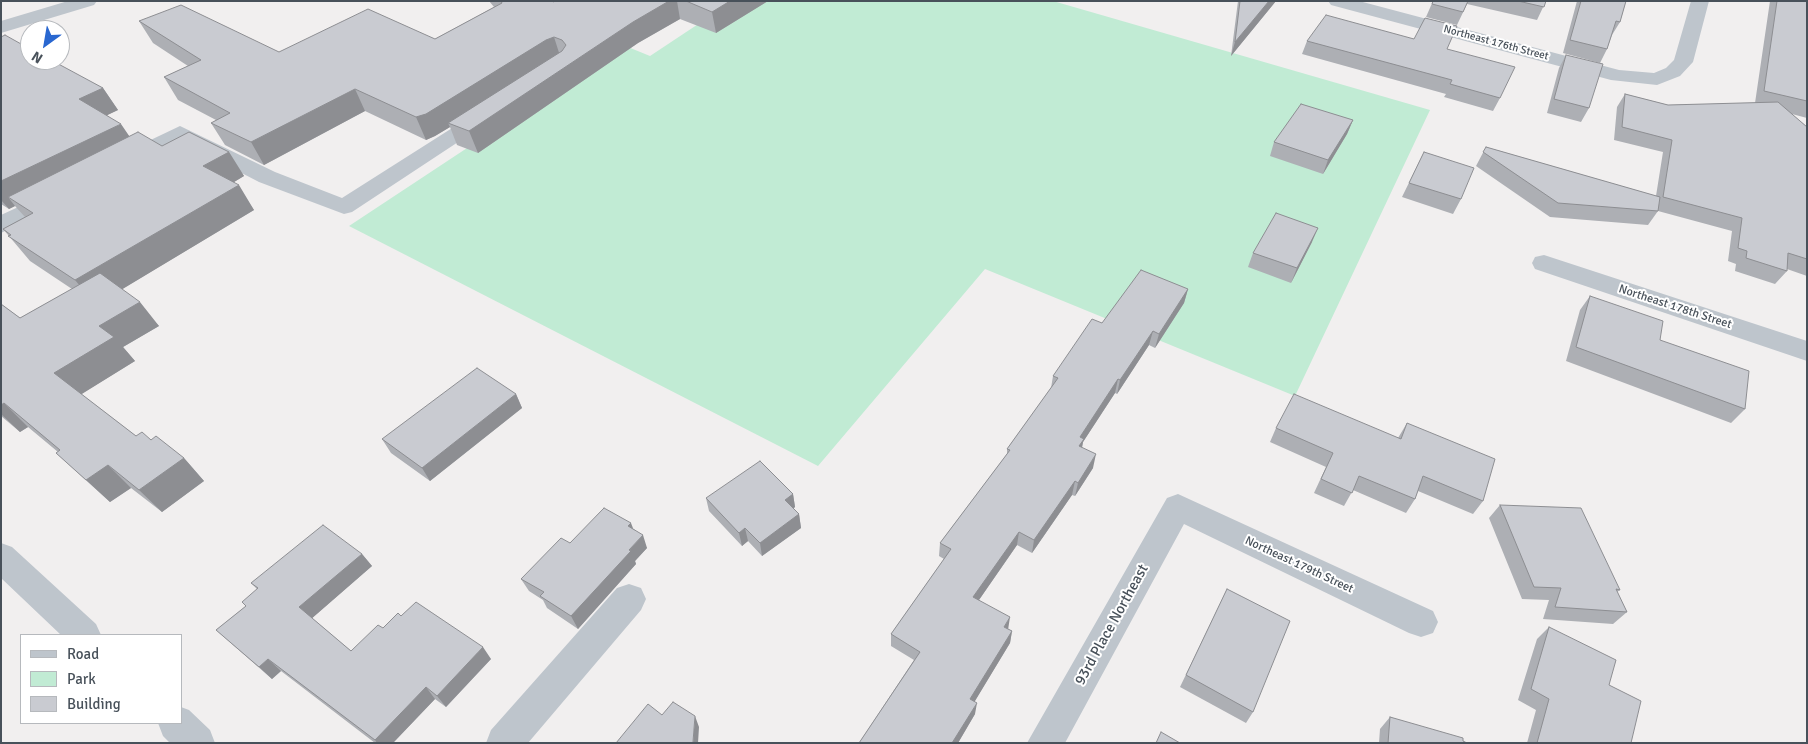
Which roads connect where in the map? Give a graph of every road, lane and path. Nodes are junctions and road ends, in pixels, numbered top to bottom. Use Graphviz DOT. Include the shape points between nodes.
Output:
graph roads {
  1 [pos="88,1"];
  2 [pos="1337,1"];
  3 [pos="1700,1"];
  4 [pos="1,27"];
  5 [pos="502,105"];
  6 [pos="104,172"];
  7 [pos="70,190"];
  8 [pos="1,225"];
  9 [pos="1544,263"];
  10 [pos="1807,350"];
  11 [pos="1178,508"];
  12 [pos="1,557"];
  13 [pos="629,598"];
  14 [pos="1421,622"];
  15 [pos="83,634"];
  16 [pos="177,724"];
  17 [pos="197,743"];
  18 [pos="504,743"];
  19 [pos="1045,743"];
  1 -- 4 [label="street"];
  2 -- 3 [label="street, Northeast 176th Street" via="1618,76 1656,79 1673,72 1683,62"];
  5 -- 6 [label="street" via="344,207 267,177 180,132"];
  7 -- 8 [label="street"];
  9 -- 10 [label="street, Northeast 178th Street"];
  11 -- 14 [label="street, Northeast 179th Street"];
  11 -- 19 [label="street, 93rd Place Northeast"];
  12 -- 15 [label="street"];
  13 -- 18 [label="street"];
  16 -- 17 [label="street"];
}
